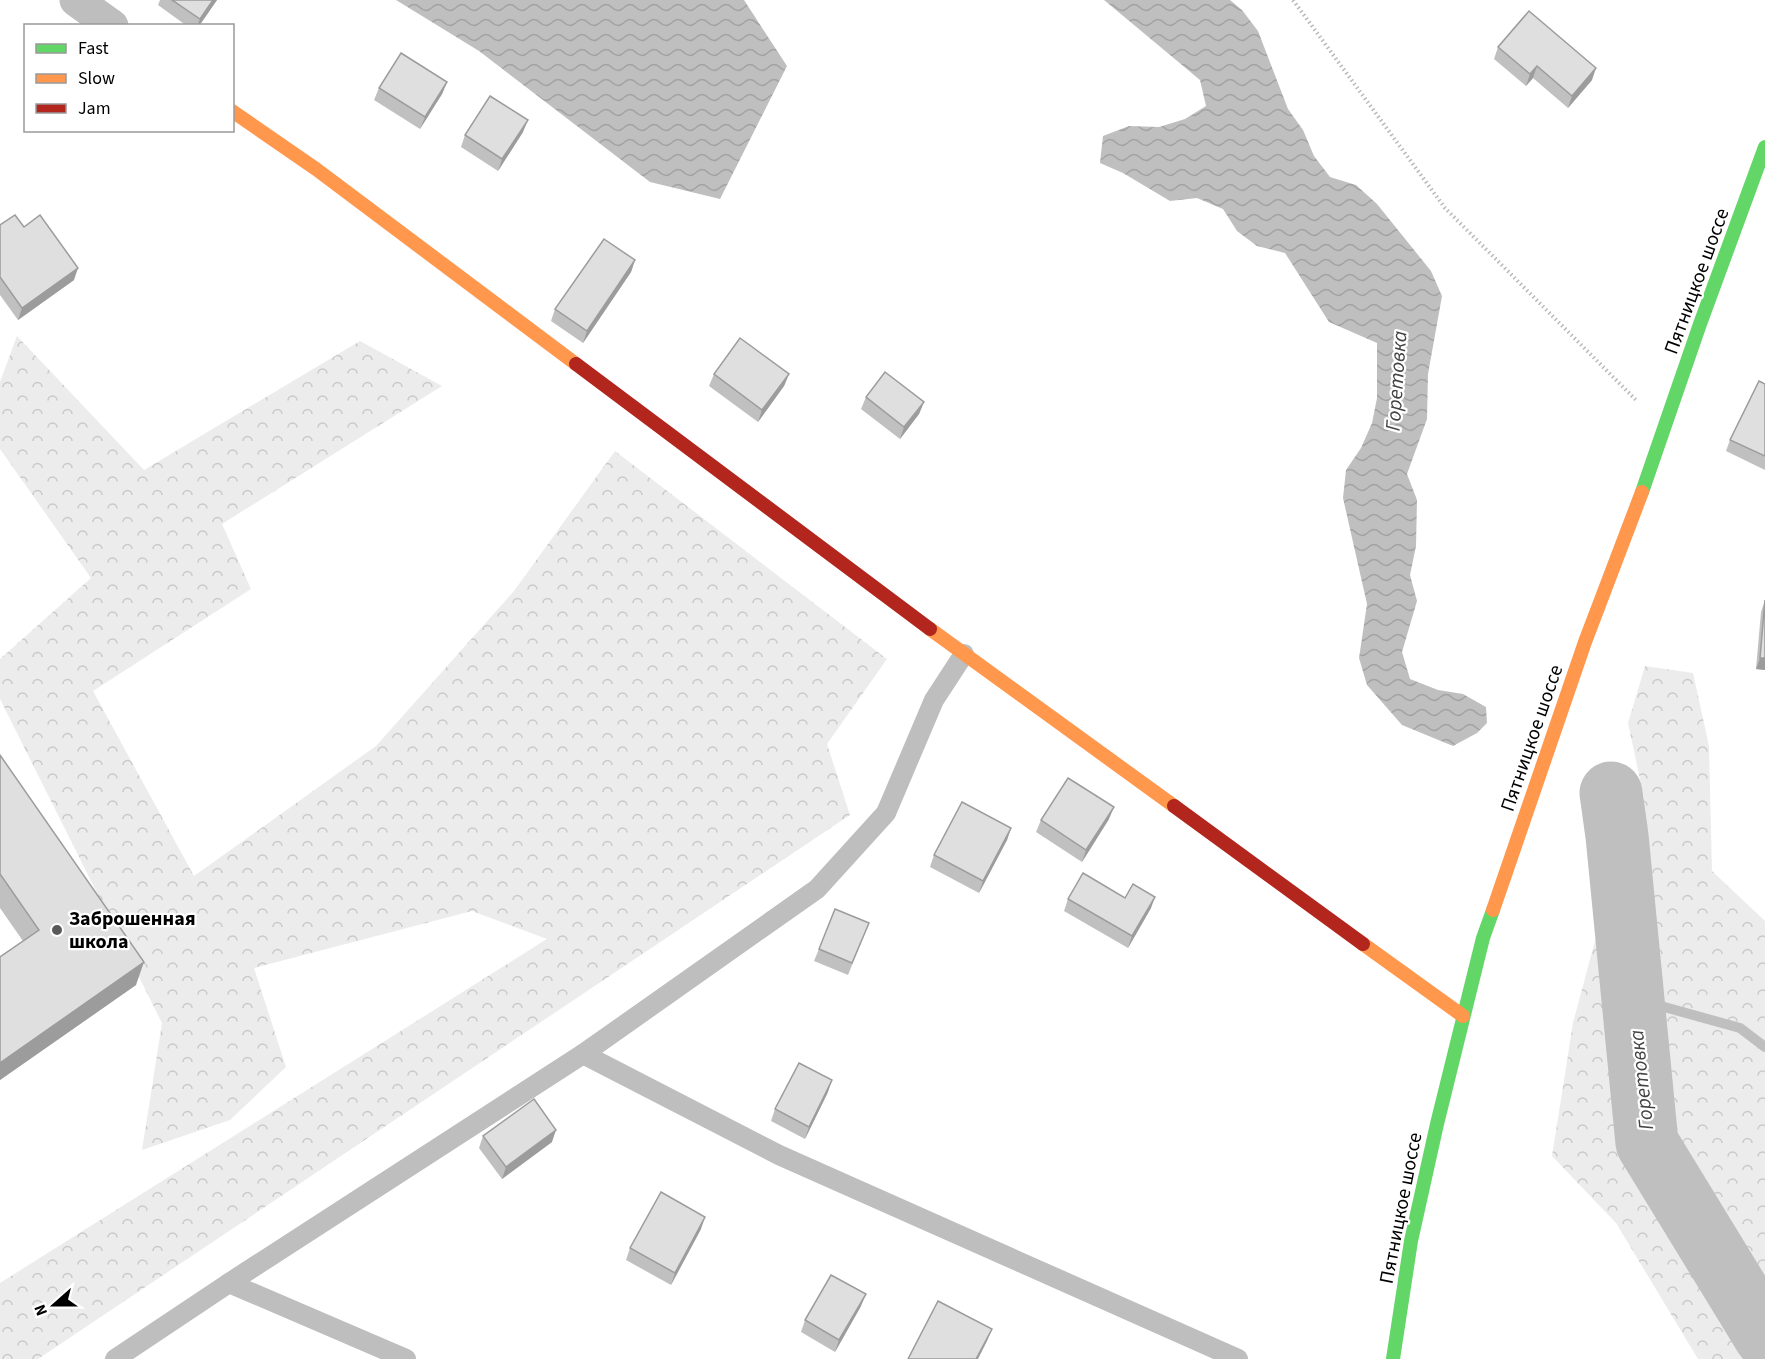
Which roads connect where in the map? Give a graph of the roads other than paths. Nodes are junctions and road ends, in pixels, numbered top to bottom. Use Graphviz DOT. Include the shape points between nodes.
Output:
graph roads {
  1 [pos="76,0"];
  2 [pos="109,24"];
  3 [pos="234,112"];
  4 [pos="1765,147"];
  5 [pos="964,654"];
  6 [pos="1463,1016"];
  7 [pos="583,1054"];
  8 [pos="229,1283"];
  9 [pos="115,1359"];
  10 [pos="406,1359"];
  11 [pos="1238,1359"];
  12 [pos="1393,1359"];
  1 -- 2 [label="street"];
  3 -- 5 [label="street" via="325,176"];
  4 -- 6 [label="street, Пятницкое шоссе" via="1585,642 1483,938"];
  5 -- 6 [label="street"];
  5 -- 7 [label="lane" via="934,700 886,813 817,889"];
  6 -- 12 [label="street, Пятницкое шоссе" via="1412,1241"];
  7 -- 8 [label="lane"];
  7 -- 11 [label="lane" via="779,1155"];
  8 -- 9 [label="lane"];
  8 -- 10 [label="lane"];
}
